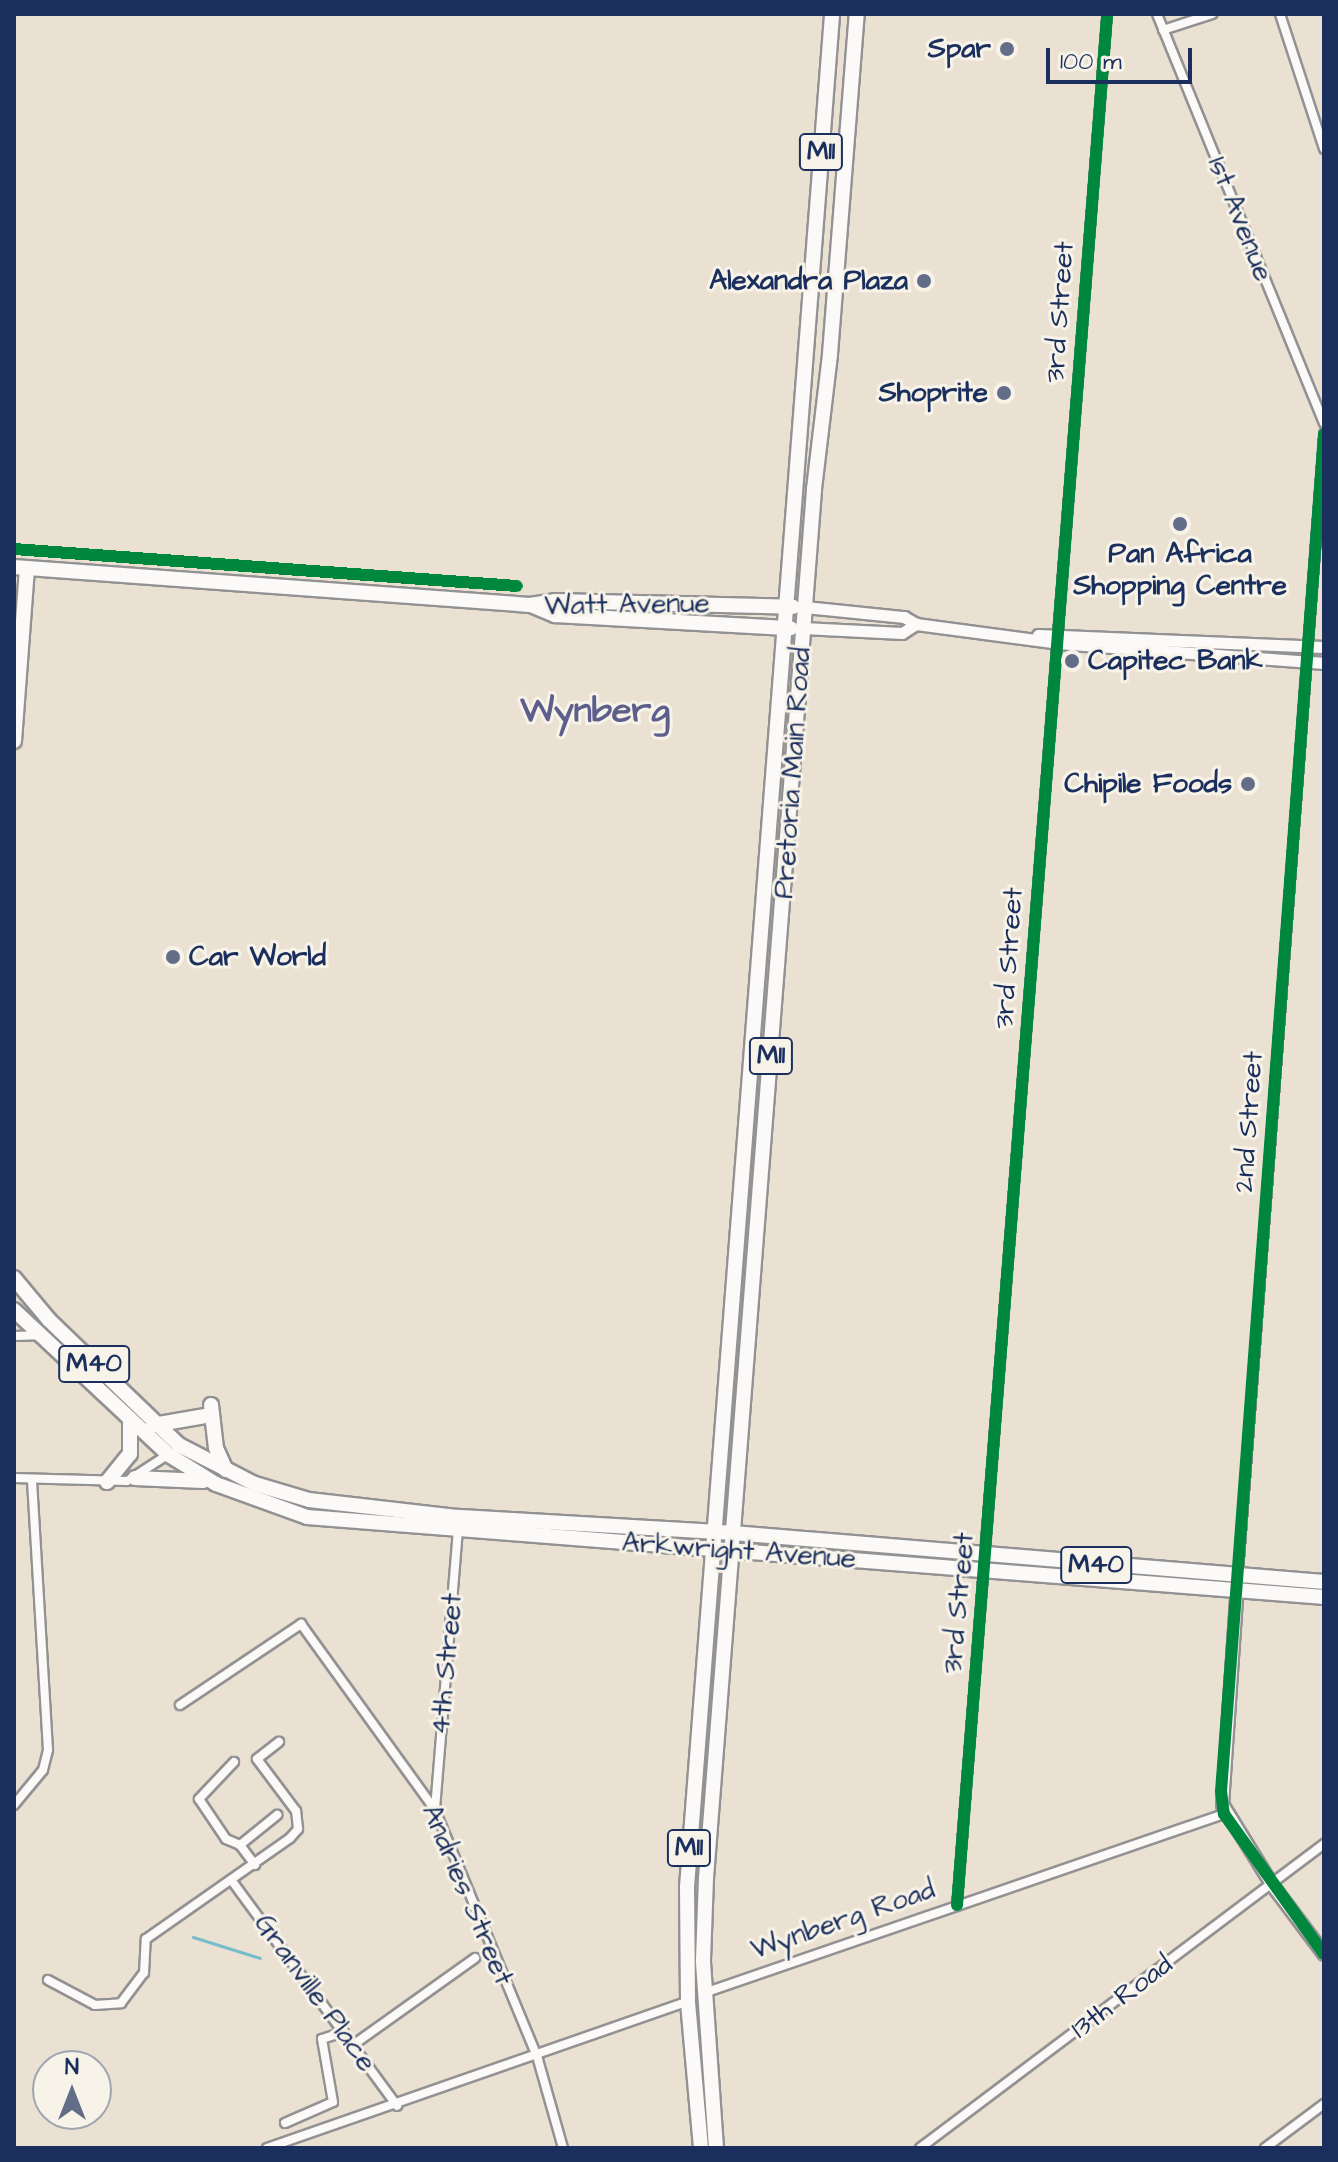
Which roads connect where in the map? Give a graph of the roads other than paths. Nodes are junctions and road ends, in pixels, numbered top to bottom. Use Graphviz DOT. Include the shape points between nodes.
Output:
graph roads {
  1 [pos="832,14"];
  2 [pos="857,14"];
  3 [pos="1107,14"];
  4 [pos="1157,14"];
  5 [pos="1212,14"];
  6 [pos="1280,14"];
  7 [pos="1163,30"];
  8 [pos="1324,149"];
  9 [pos="1324,423"];
  10 [pos="1324,434"];
  11 [pos="20,568"];
  12 [pos="645,602"];
  13 [pos="530,605"];
  14 [pos="786,607"];
  15 [pos="805,607"];
  16 [pos="645,618"];
  17 [pos="916,624"];
  18 [pos="785,628"];
  19 [pos="803,628"];
  20 [pos="1058,638"];
  21 [pos="1310,646"];
  22 [pos="1324,647"];
  23 [pos="1309,662"];
  24 [pos="1324,663"];
  25 [pos="14,741"];
  26 [pos="14,1278"];
  27 [pos="14,1310"];
  28 [pos="38,1335"];
  29 [pos="14,1336"];
  30 [pos="130,1423"];
  31 [pos="153,1425"];
  32 [pos="174,1450"];
  33 [pos="227,1471"];
  34 [pos="14,1478"];
  35 [pos="135,1478"];
  36 [pos="32,1480"];
  37 [pos="107,1482"];
  38 [pos="216,1484"];
  39 [pos="715,1503"];
  40 [pos="736,1505"];
  41 [pos="458,1524"];
  42 [pos="689,1531"];
  43 [pos="713,1532"];
  44 [pos="733,1533"];
  45 [pos="759,1536"];
  46 [pos="712,1548"];
  47 [pos="733,1550"];
  48 [pos="987,1564"];
  49 [pos="1238,1575"];
  50 [pos="1324,1582"];
  51 [pos="1236,1592"];
  52 [pos="1324,1597"];
  53 [pos="180,1705"];
  54 [pos="279,1742"];
  55 [pos="234,1762"];
  56 [pos="14,1805"];
  57 [pos="435,1810"];
  58 [pos="1224,1814"];
  59 [pos="277,1815"];
  60 [pos="1324,1844"];
  61 [pos="240,1845"];
  62 [pos="255,1865"];
  63 [pos="232,1881"];
  64 [pos="1272,1885"];
  65 [pos="957,1905"];
  66 [pos="1324,1954"];
  67 [pos="475,1958"];
  68 [pos="48,1980"];
  69 [pos="704,1993"];
  70 [pos="688,2001"];
  71 [pos="659,2015"];
  72 [pos="690,2030"];
  73 [pos="344,2032"];
  74 [pos="353,2045"];
  75 [pos="537,2056"];
  76 [pos="1324,2104"];
  77 [pos="397,2106"];
  78 [pos="285,2123"];
  79 [pos="267,2148"];
  80 [pos="563,2148"];
  81 [pos="701,2148"];
  82 [pos="716,2148"];
  83 [pos="920,2148"];
  84 [pos="1265,2148"];
  1 -- 14 [label="main road, Pretoria Main Road / M11"];
  2 -- 15 [label="main road, Pretoria Main Road / M11"];
  3 -- 20 [label="street, 3rd Street"];
  4 -- 7 [label="street, 1st Avenue"];
  5 -- 7 [label="street"];
  6 -- 8 [label="street"];
  7 -- 9 [label="street, 1st Avenue"];
  10 -- 21 [label="street, 2nd Street"];
  11 -- 13 [label="main road"];
  11 -- 25 [label="main road"];
  12 -- 13 [label="main road, Watt Avenue"];
  12 -- 14 [label="main road, Watt Avenue"];
  12 -- 16 [label="main road"];
  13 -- 16 [label="main road, Watt Avenue" via="555,615"];
  14 -- 15 [label="main road, Watt Avenue"];
  14 -- 18 [label="main road, Pretoria Main Road / M11"];
  15 -- 17 [label="street, Watt Avenue" via="904,617"];
  15 -- 19 [label="main road, Pretoria Main Road / M11"];
  16 -- 18 [label="main road, Watt Avenue"];
  17 -- 19 [label="street, Watt Avenue" via="902,633"];
  17 -- 20 [label="street, Watt Avenue"];
  18 -- 19 [label="main road, Watt Avenue"];
  18 -- 39 [label="main road, Pretoria Main Road / M11"];
  19 -- 40 [label="main road, Pretoria Main Road / M11"];
  20 -- 21 [label="street, Watt Avenue"];
  20 -- 23 [label="street, Watt Avenue"];
  20 -- 48 [label="street, 3rd Street"];
  21 -- 22 [label="street, Watt Avenue"];
  21 -- 23 [label="street, 2nd Street"];
  23 -- 24 [label="street, Watt Avenue"];
  23 -- 49 [label="street, 2nd Street"];
  26 -- 31 [label="main road, M40"];
  27 -- 28 [label="main road, M40"];
  28 -- 29 [label="street"];
  28 -- 30 [label="main road, M40"];
  30 -- 32 [label="main road, M40"];
  30 -- 37 [label="main road" via="130,1454"];
  31 -- 32 [label="main road, M40"];
  31 -- 33 [label="main road" via="208,1411"];
  32 -- 33 [label="main road, Arkwright Avenue / M40"];
  32 -- 35 [label="street"];
  32 -- 38 [label="main road, Arkwright Avenue / M40"];
  33 -- 41 [label="main road, Arkwright Avenue / M40" via="309,1500"];
  34 -- 36 [label="street"];
  35 -- 37 [label="street"];
  35 -- 38 [label="main road"];
  36 -- 37 [label="street"];
  36 -- 56 [label="street" via="48,1750 43,1770"];
  38 -- 41 [label="main road, Arkwright Avenue / M40" via="307,1517"];
  39 -- 42 [label="main road"];
  39 -- 43 [label="main road, Pretoria Main Road / M11"];
  40 -- 44 [label="main road, Pretoria Main Road / M11"];
  40 -- 45 [label="main road"];
  41 -- 42 [label="main road, Arkwright Avenue / M40"];
  41 -- 46 [label="main road, Arkwright Avenue / M40"];
  41 -- 57 [label="street, 4th Street"];
  42 -- 43 [label="main road, Arkwright Avenue / M40"];
  43 -- 44 [label="main road, Arkwright Avenue / M40"];
  43 -- 46 [label="main road, M11"];
  44 -- 45 [label="main road, Arkwright Avenue / M40"];
  44 -- 47 [label="main road, M11"];
  45 -- 48 [label="main road, Arkwright Avenue / M40"];
  46 -- 47 [label="main road, Arkwright Avenue / M40"];
  46 -- 70 [label="main road, M11" via="686,1909"];
  47 -- 48 [label="main road, Arkwright Avenue / M40"];
  47 -- 69 [label="main road, M11" via="706,1878"];
  48 -- 49 [label="main road, Arkwright Avenue / M40"];
  48 -- 51 [label="main road, Arkwright Avenue / M40"];
  48 -- 65 [label="street, 3rd Street"];
  49 -- 50 [label="main road, Arkwright Avenue / M40"];
  49 -- 51 [label="street, 2nd Street"];
  51 -- 52 [label="main road, Arkwright Avenue / M40"];
  51 -- 58 [label="street, 2nd Street" via="1221,1791"];
  53 -- 57 [label="street, Andries Street" via="301,1624"];
  54 -- 62 [label="street" via="257,1759 292,1804 298,1829"];
  55 -- 61 [label="street" via="199,1799 226,1839"];
  57 -- 75 [label="street, Andries Street"];
  58 -- 64 [label="street"];
  58 -- 65 [label="street, Wynberg Road"];
  59 -- 61 [label="street"];
  60 -- 64 [label="street, 13th Road"];
  61 -- 62 [label="street"];
  62 -- 63 [label="street"];
  63 -- 68 [label="street" via="146,1939 144,1973 117,2005 95,2005"];
  63 -- 73 [label="street, Granville Place"];
  64 -- 66 [label="street"];
  64 -- 83 [label="street, 13th Road"];
  65 -- 69 [label="street, Wynberg Road"];
  67 -- 74 [label="street"];
  69 -- 82 [label="main road, M11"];
  70 -- 71 [label="street"];
  70 -- 72 [label="main road, M11"];
  71 -- 72 [label="street" via="680,2016"];
  71 -- 75 [label="street"];
  72 -- 81 [label="main road, M11"];
  73 -- 74 [label="street, Granville Place"];
  73 -- 78 [label="street" via="322,2039 333,2102"];
  74 -- 77 [label="street, Granville Place"];
  75 -- 77 [label="street"];
  75 -- 80 [label="street, Andries Street"];
  76 -- 84 [label="street"];
  77 -- 79 [label="street"];
}
